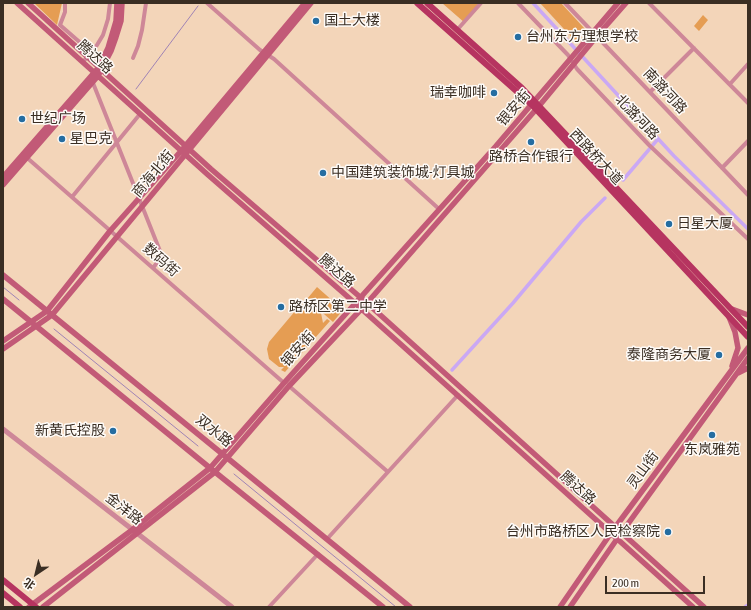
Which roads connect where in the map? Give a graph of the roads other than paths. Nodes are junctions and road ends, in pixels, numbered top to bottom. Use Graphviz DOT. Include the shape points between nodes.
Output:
graph roads {
  1 [pos="17,3"];
  2 [pos="28,3"];
  3 [pos="65,3"];
  4 [pos="110,3"];
  5 [pos="117,3"];
  6 [pos="122,3"];
  7 [pos="146,3"];
  8 [pos="207,3"];
  9 [pos="305,3"];
  10 [pos="311,3"];
  11 [pos="417,3"];
  12 [pos="427,3"];
  13 [pos="481,3"];
  14 [pos="518,3"];
  15 [pos="565,3"];
  16 [pos="618,3"];
  17 [pos="626,3"];
  18 [pos="649,3"];
  19 [pos="457,30"];
  20 [pos="595,34"];
  21 [pos="694,48"];
  22 [pos="91,52"];
  23 [pos="265,54"];
  24 [pos="133,58"];
  25 [pos="85,60"];
  26 [pos="573,60"];
  27 [pos="748,64"];
  28 [pos="98,72"];
  29 [pos="93,83"];
  30 [pos="730,84"];
  31 [pos="650,92"];
  32 [pos="748,103"];
  33 [pos="535,105"];
  34 [pos="140,114"];
  35 [pos="748,141"];
  36 [pos="116,143"];
  37 [pos="185,150"];
  38 [pos="25,156"];
  39 [pos="722,168"];
  40 [pos="3,177"];
  41 [pos="3,185"];
  42 [pos="748,195"];
  43 [pos="72,197"];
  44 [pos="139,199"];
  45 [pos="142,206"];
  46 [pos="439,209"];
  47 [pos="110,231"];
  48 [pos="117,237"];
  49 [pos="748,239"];
  50 [pos="153,268"];
  51 [pos="3,275"];
  52 [pos="361,298"];
  53 [pos="3,299"];
  54 [pos="367,302"];
  55 [pos="356,304"];
  56 [pos="361,309"];
  57 [pos="732,309"];
  58 [pos="49,313"];
  59 [pos="728,315"];
  60 [pos="748,315"];
  61 [pos="30,322"];
  62 [pos="36,327"];
  63 [pos="748,327"];
  64 [pos="748,337"];
  65 [pos="3,341"];
  66 [pos="748,348"];
  67 [pos="3,349"];
  68 [pos="748,358"];
  69 [pos="748,368"];
  70 [pos="730,371"];
  71 [pos="736,374"];
  72 [pos="287,385"];
  73 [pos="458,395"];
  74 [pos="3,429"];
  75 [pos="225,456"];
  76 [pos="210,468"];
  77 [pos="215,472"];
  78 [pos="388,472"];
  79 [pos="616,528"];
  80 [pos="134,532"];
  81 [pos="621,533"];
  82 [pos="611,534"];
  83 [pos="327,539"];
  84 [pos="617,539"];
  85 [pos="318,554"];
  86 [pos="3,580"];
  87 [pos="3,593"];
  88 [pos="33,606"];
  89 [pos="20,607"];
  90 [pos="43,607"];
  91 [pos="232,607"];
  92 [pos="269,607"];
  93 [pos="383,607"];
  94 [pos="410,607"];
  95 [pos="560,607"];
  96 [pos="570,607"];
  97 [pos="693,607"];
  98 [pos="704,607"];
  1 -- 25 [label="main road, 腾达路"];
  2 -- 25 [label="main road, 腾达路"];
  3 -- 22 [label="street" via="65,12 60,24"];
  4 -- 22 [label="street" via="103,35"];
  5 -- 28 [label="main road" via="116,21"];
  6 -- 28 [label="main road" via="121,22 116,37"];
  7 -- 24 [label="street" via="142,30"];
  8 -- 23 [label="street"];
  9 -- 23 [label="main road, 商海北街"];
  10 -- 23 [label="main road, 商海北街"];
  11 -- 33 [label="main road, 西路桥大道"];
  12 -- 19 [label="main road, 西路桥大道"];
  13 -- 19 [label="street"];
  14 -- 26 [label="street, 北潞河路"];
  15 -- 20 [label="street, 南潞河路"];
  16 -- 20 [label="main road, 银安街"];
  17 -- 20 [label="main road, 银安街"];
  18 -- 21 [label="street"];
  19 -- 33 [label="main road, 西路桥大道" via="522,88"];
  20 -- 26 [label="main road, 银安街"];
  20 -- 31 [label="street, 南潞河路"];
  21 -- 30 [label="street"];
  21 -- 31 [label="street"];
  22 -- 25 [label="street"];
  23 -- 37 [label="main road, 商海北街"];
  23 -- 46 [label="street" via="274,59"];
  25 -- 28 [label="main road, 腾达路"];
  26 -- 33 [label="main road, 银安街"];
  26 -- 49 [label="street, 北潞河路" via="576,69 649,145"];
  27 -- 30 [label="street"];
  28 -- 29 [label="main road"];
  28 -- 34 [label="main road, 腾达路"];
  28 -- 37 [label="main road, 腾达路"];
  28 -- 38 [label="main road"];
  29 -- 36 [label="street"];
  29 -- 38 [label="main road"];
  30 -- 32 [label="street"];
  31 -- 39 [label="street, 南潞河路"];
  33 -- 46 [label="main road, 银安街"];
  33 -- 54 [label="main road, 银安街"];
  33 -- 57 [label="main road, 西路桥大道"];
  33 -- 59 [label="main road, 西路桥大道"];
  34 -- 36 [label="street"];
  34 -- 37 [label="main road, 腾达路"];
  35 -- 39 [label="street"];
  36 -- 43 [label="street"];
  36 -- 44 [label="street"];
  37 -- 44 [label="main road, 商海北街"];
  37 -- 45 [label="main road, 商海北街"];
  37 -- 52 [label="main road, 腾达路"];
  37 -- 55 [label="main road, 腾达路"];
  38 -- 40 [label="main road"];
  38 -- 41 [label="main road"];
  38 -- 43 [label="street, 数码街"];
  39 -- 42 [label="street, 南潞河路"];
  43 -- 47 [label="street, 数码街"];
  44 -- 45 [label="street"];
  44 -- 47 [label="main road, 商海北街"];
  45 -- 48 [label="main road, 商海北街"];
  45 -- 50 [label="street" via="162,256"];
  46 -- 52 [label="main road, 银安街"];
  47 -- 48 [label="street, 数码街"];
  47 -- 58 [label="main road, 商海北街"];
  48 -- 50 [label="street, 数码街"];
  48 -- 58 [label="main road, 商海北街"];
  50 -- 72 [label="street, 数码街"];
  51 -- 58 [label="main road, 双水路"];
  52 -- 54 [label="main road, 腾达路"];
  52 -- 55 [label="main road, 银安街"];
  53 -- 61 [label="main road"];
  54 -- 56 [label="main road, 银安街"];
  54 -- 79 [label="main road, 腾达路"];
  55 -- 56 [label="main road, 腾达路"];
  55 -- 72 [label="main road, 银安街"];
  56 -- 72 [label="main road, 银安街"];
  56 -- 73 [label="main road, 腾达路"];
  57 -- 60 [label="main road"];
  57 -- 63 [label="main road, 西路桥大道"];
  58 -- 61 [label="main road, 商海北街"];
  58 -- 62 [label="main road, 商海北街"];
  58 -- 75 [label="main road, 双水路"];
  59 -- 64 [label="main road, 西路桥大道"];
  59 -- 70 [label="main road" via="738,348"];
  61 -- 62 [label="main road"];
  61 -- 65 [label="main road, 商海北街"];
  62 -- 67 [label="main road, 商海北街"];
  62 -- 76 [label="main road"];
  66 -- 70 [label="main road, 灵山街"];
  68 -- 71 [label="main road, 灵山街"];
  69 -- 71 [label="main road"];
  70 -- 79 [label="main road, 灵山街"];
  71 -- 81 [label="main road, 灵山街"];
  72 -- 75 [label="main road, 银安街"];
  72 -- 78 [label="street, 数码街"];
  73 -- 78 [label="street"];
  73 -- 82 [label="main road, 腾达路"];
  74 -- 80 [label="street, 金洋路"];
  75 -- 76 [label="main road, 银安街"];
  75 -- 77 [label="main road, 银安街"];
  75 -- 83 [label="main road, 双水路"];
  76 -- 77 [label="main road"];
  76 -- 80 [label="main road, 银安街"];
  77 -- 80 [label="main road, 银安街"];
  77 -- 85 [label="main road"];
  78 -- 83 [label="street"];
  79 -- 81 [label="main road, 腾达路"];
  79 -- 82 [label="main road, 灵山街"];
  80 -- 88 [label="main road, 银安街"];
  80 -- 90 [label="main road, 银安街"];
  80 -- 91 [label="street, 金洋路"];
  81 -- 84 [label="main road, 灵山街"];
  81 -- 98 [label="main road, 腾达路"];
  82 -- 84 [label="main road, 腾达路"];
  82 -- 95 [label="main road, 灵山街"];
  83 -- 94 [label="main road, 双水路"];
  84 -- 96 [label="main road, 灵山街"];
  84 -- 97 [label="main road, 腾达路"];
  85 -- 92 [label="street"];
  85 -- 93 [label="main road"];
  86 -- 88 [label="main road"];
  87 -- 89 [label="main road"];
}
